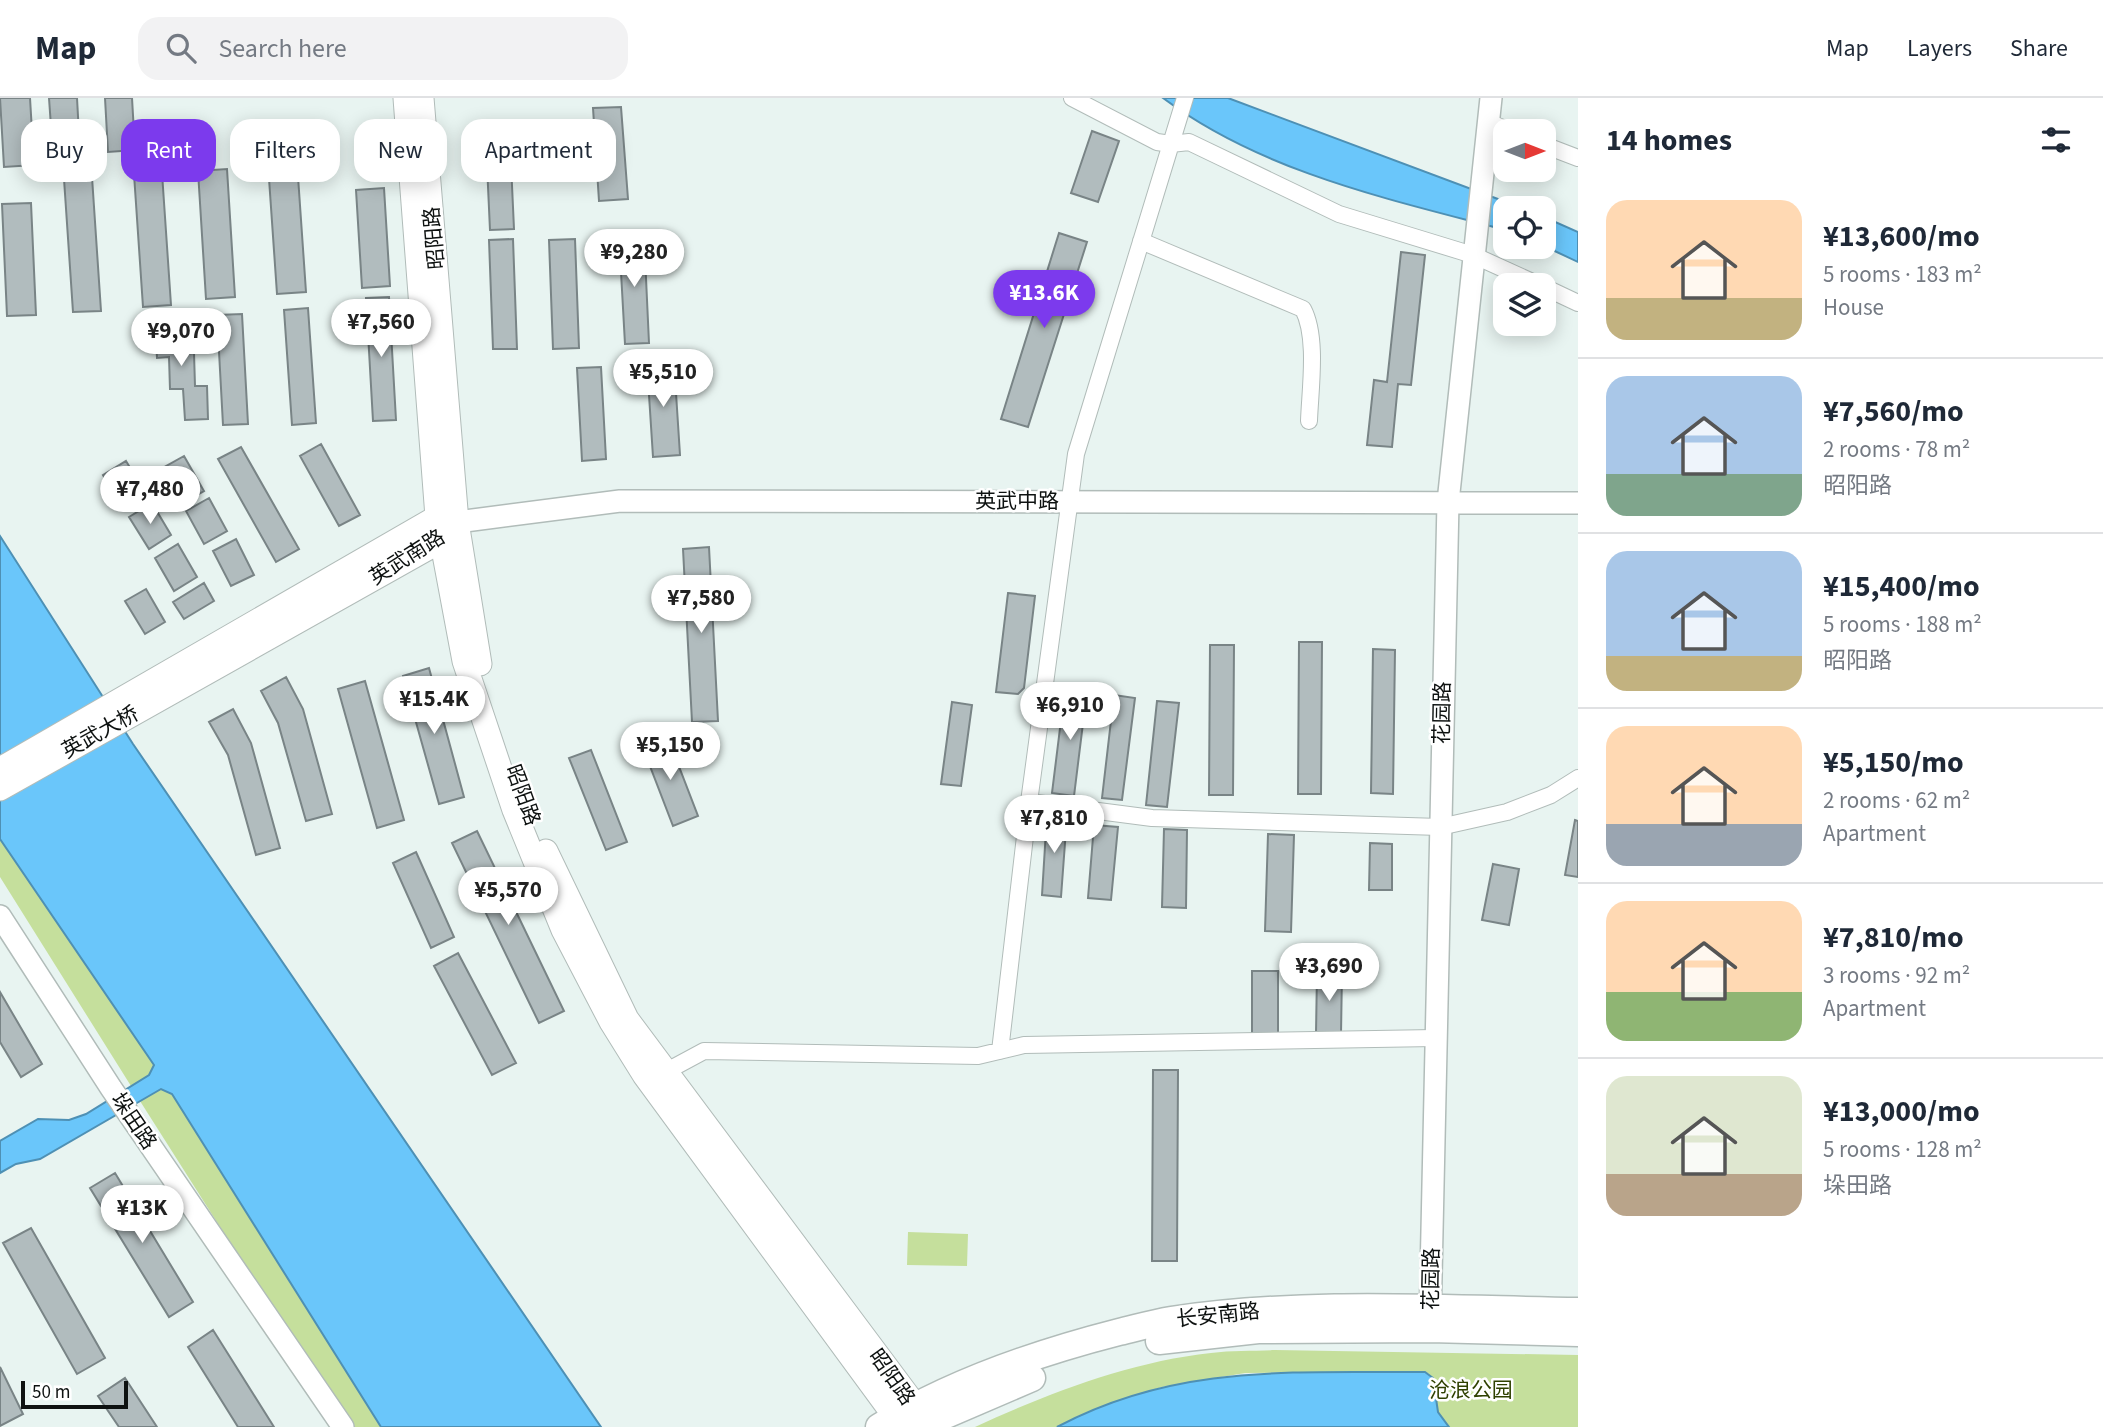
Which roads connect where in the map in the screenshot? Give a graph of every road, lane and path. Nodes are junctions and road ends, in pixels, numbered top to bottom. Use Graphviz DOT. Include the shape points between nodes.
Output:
graph roads {
  1 [pos="405,98"];
  2 [pos="422,98"];
  3 [pos="1072,98"];
  4 [pos="1185,98"];
  5 [pos="1491,98"];
  6 [pos="1488,122"];
  7 [pos="1493,124"];
  8 [pos="1172,140"];
  9 [pos="1556,150"];
  10 [pos="1578,158"];
  11 [pos="1141,241"];
  12 [pos="1474,246"];
  13 [pos="1519,273"];
  14 [pos="1556,293"];
  15 [pos="1578,303"];
  16 [pos="1309,421"];
  17 [pos="1070,501"];
  18 [pos="1448,502"];
  19 [pos="1578,503"];
  20 [pos="447,520"];
  21 [pos="441,541"];
  22 [pos="197,667"];
  23 [pos="0,769"];
  24 [pos="1578,778"];
  25 [pos="0,789"];
  26 [pos="1029,802"];
  27 [pos="1440,827"];
  28 [pos="0,916"];
  29 [pos="1435,1038"];
  30 [pos="1000,1051"];
  31 [pos="665,1072"];
  32 [pos="1578,1311"];
  33 [pos="1430,1319"];
  34 [pos="1578,1333"];
  35 [pos="907,1421"];
  36 [pos="343,1427"];
  1 -- 20 [label="main road, 昭阳路"];
  2 -- 20 [label="main road, 昭阳路"];
  3 -- 8 [label="street" via="1157,142"];
  4 -- 8 [label="street"];
  5 -- 6 [label="street, 花园路"];
  6 -- 7 [label="street"];
  6 -- 12 [label="street, 花园路"];
  8 -- 11 [label="street"];
  8 -- 12 [label="street" via="1189,142 1339,214"];
  9 -- 10 [label="street"];
  11 -- 16 [label="street" via="1303,309 1311,343"];
  11 -- 17 [label="street" via="1076,454"];
  12 -- 13 [label="street"];
  12 -- 18 [label="street, 花园路"];
  14 -- 15 [label="street"];
  17 -- 18 [label="street, 英武中路"];
  17 -- 20 [label="street, 英武中路" via="620,501"];
  17 -- 26 [label="street"];
  18 -- 19 [label="street, 英武中路"];
  18 -- 27 [label="street, 花园路"];
  20 -- 21 [label="main road, 昭阳路"];
  20 -- 22 [label="main road, 英武南路"];
  20 -- 31 [label="main road, 昭阳路" via="479,660 526,808 627,1019"];
  21 -- 22 [label="main road, 英武南路"];
  21 -- 35 [label="main road, 昭阳路" via="464,661 514,810 563,930 611,1022 644,1075"];
  22 -- 23 [label="main road, 英武大桥"];
  22 -- 25 [label="main road, 英武大桥"];
  24 -- 27 [label="street" via="1551,795 1507,812"];
  26 -- 27 [label="street" via="1152,818"];
  26 -- 30 [label="street"];
  27 -- 29 [label="street, 花园路"];
  28 -- 36 [label="street, 垛田路" via="111,1088"];
  29 -- 30 [label="street" via="1024,1045"];
  29 -- 33 [label="street, 花园路"];
  30 -- 31 [label="street" via="978,1056 704,1051"];
  31 -- 35 [label="main road, 昭阳路"];
  32 -- 33 [label="main road, 长安南路"];
  33 -- 34 [label="main road, 长安南路"];
  33 -- 35 [label="main road, 长安南路" via="1268,1310 1169,1320 1082,1342 998,1371"];
}
